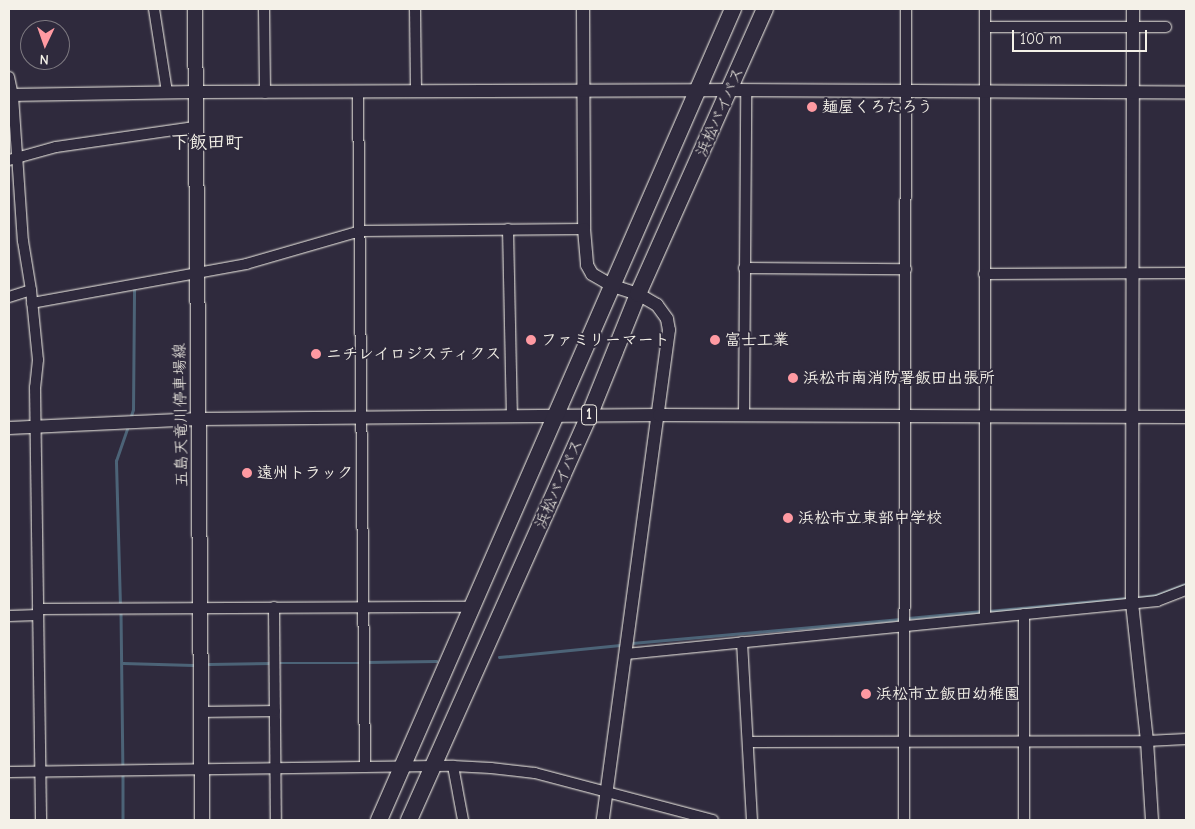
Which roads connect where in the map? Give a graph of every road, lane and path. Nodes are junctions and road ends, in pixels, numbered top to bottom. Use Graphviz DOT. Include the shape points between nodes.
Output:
graph roads {
  1 [pos="154,9"];
  2 [pos="195,9"];
  3 [pos="264,9"];
  4 [pos="415,9"];
  5 [pos="583,9"];
  6 [pos="733,9"];
  7 [pos="765,9"];
  8 [pos="906,9"];
  9 [pos="985,9"];
  10 [pos="1133,9"];
  11 [pos="985,27"];
  12 [pos="1134,27"];
  13 [pos="1166,27"];
  14 [pos="9,77"];
  15 [pos="698,90"];
  16 [pos="738,90"];
  17 [pos="416,91"];
  18 [pos="584,91"];
  19 [pos="1134,91"];
  20 [pos="167,92"];
  21 [pos="196,92"];
  22 [pos="358,92"];
  23 [pos="906,92"];
  24 [pos="984,92"];
  25 [pos="1186,92"];
  26 [pos="266,93"];
  27 [pos="11,96"];
  28 [pos="195,127"];
  29 [pos="13,160"];
  30 [pos="508,229"];
  31 [pos="584,229"];
  32 [pos="360,231"];
  33 [pos="744,268"];
  34 [pos="906,269"];
  35 [pos="1134,273"];
  36 [pos="984,274"];
  37 [pos="1186,274"];
  38 [pos="197,275"];
  39 [pos="613,286"];
  40 [pos="31,290"];
  41 [pos="638,294"];
  42 [pos="9,297"];
  43 [pos="32,303"];
  44 [pos="658,415"];
  45 [pos="589,416"];
  46 [pos="744,416"];
  47 [pos="905,416"];
  48 [pos="984,416"];
  49 [pos="512,417"];
  50 [pos="555,417"];
  51 [pos="1133,417"];
  52 [pos="1186,417"];
  53 [pos="363,418"];
  54 [pos="199,419"];
  55 [pos="37,426"];
  56 [pos="9,428"];
  57 [pos="1186,590"];
  58 [pos="1132,603"];
  59 [pos="199,606"];
  60 [pos="364,606"];
  61 [pos="274,607"];
  62 [pos="473,607"];
  63 [pos="38,612"];
  64 [pos="1024,614"];
  65 [pos="9,616"];
  66 [pos="985,618"];
  67 [pos="906,625"];
  68 [pos="742,642"];
  69 [pos="626,654"];
  70 [pos="275,711"];
  71 [pos="201,712"];
  72 [pos="1186,739"];
  73 [pos="1025,741"];
  74 [pos="1147,741"];
  75 [pos="748,742"];
  76 [pos="905,742"];
  77 [pos="453,766"];
  78 [pos="366,767"];
  79 [pos="401,767"];
  80 [pos="275,768"];
  81 [pos="432,768"];
  82 [pos="202,770"];
  83 [pos="40,771"];
  84 [pos="9,772"];
  85 [pos="607,791"];
  86 [pos="684,816"];
  87 [pos="41,820"];
  88 [pos="202,820"];
  89 [pos="276,820"];
  90 [pos="379,820"];
  91 [pos="409,820"];
  92 [pos="463,820"];
  93 [pos="603,820"];
  94 [pos="713,820"];
  95 [pos="752,820"];
  96 [pos="904,820"];
  97 [pos="1024,820"];
  98 [pos="1152,820"];
  1 -- 20 [label="street"];
  2 -- 21 [label="main road, 五島天竜川停車場線"];
  3 -- 26 [label="street"];
  4 -- 17 [label="street"];
  5 -- 18 [label="street"];
  6 -- 15 [label="highway, 浜松バイパス / 1"];
  7 -- 16 [label="highway, 浜松バイパス / 1"];
  8 -- 23 [label="street"];
  9 -- 11 [label="street"];
  10 -- 12 [label="street"];
  11 -- 12 [label="street"];
  11 -- 24 [label="street"];
  12 -- 13 [label="street"];
  12 -- 19 [label="street"];
  14 -- 27 [label="street"];
  15 -- 16 [label="street"];
  15 -- 18 [label="street"];
  15 -- 39 [label="highway, 浜松バイパス / 1"];
  16 -- 23 [label="street"];
  16 -- 33 [label="street"];
  16 -- 41 [label="highway, 浜松バイパス / 1"];
  17 -- 18 [label="street"];
  17 -- 22 [label="street"];
  18 -- 31 [label="street"];
  19 -- 24 [label="street"];
  19 -- 25 [label="street"];
  19 -- 35 [label="street"];
  20 -- 21 [label="street"];
  20 -- 27 [label="street"];
  21 -- 26 [label="street"];
  21 -- 28 [label="main road, 五島天竜川停車場線"];
  22 -- 26 [label="street"];
  22 -- 32 [label="street"];
  23 -- 24 [label="street"];
  23 -- 34 [label="street"];
  24 -- 36 [label="street"];
  27 -- 29 [label="street"];
  28 -- 29 [label="street" via="56,147"];
  28 -- 38 [label="main road, 五島天竜川停車場線"];
  29 -- 40 [label="street"];
  30 -- 31 [label="street"];
  30 -- 32 [label="street"];
  30 -- 49 [label="street"];
  31 -- 39 [label="street" via="587,265 592,274"];
  32 -- 38 [label="street"];
  32 -- 53 [label="street"];
  33 -- 34 [label="street"];
  33 -- 46 [label="street"];
  34 -- 47 [label="street"];
  35 -- 36 [label="street"];
  35 -- 37 [label="street"];
  35 -- 51 [label="street"];
  36 -- 48 [label="street"];
  38 -- 43 [label="street"];
  38 -- 54 [label="main road, 五島天竜川停車場線"];
  39 -- 41 [label="street"];
  39 -- 50 [label="highway, 浜松バイパス / 1"];
  40 -- 42 [label="street"];
  40 -- 43 [label="street"];
  41 -- 44 [label="street" via="657,305 667,319 668,342"];
  41 -- 45 [label="highway, 浜松バイパス / 1"];
  43 -- 55 [label="street" via="38,360 35,387"];
  44 -- 45 [label="street"];
  44 -- 46 [label="street"];
  44 -- 69 [label="street"];
  45 -- 50 [label="street"];
  45 -- 81 [label="highway, 浜松バイパス / 1"];
  46 -- 47 [label="street"];
  47 -- 48 [label="street"];
  47 -- 67 [label="street"];
  48 -- 51 [label="street"];
  48 -- 66 [label="street"];
  49 -- 50 [label="street"];
  49 -- 53 [label="street"];
  50 -- 62 [label="highway, 浜松バイパス / 1"];
  51 -- 52 [label="street"];
  51 -- 58 [label="street"];
  53 -- 54 [label="street"];
  53 -- 60 [label="street"];
  54 -- 55 [label="street"];
  54 -- 59 [label="main road, 五島天竜川停車場線"];
  55 -- 56 [label="street"];
  55 -- 63 [label="street"];
  57 -- 58 [label="street" via="1156,601"];
  58 -- 64 [label="street"];
  58 -- 74 [label="street"];
  59 -- 61 [label="street"];
  59 -- 63 [label="street"];
  59 -- 71 [label="main road, 五島天竜川停車場線"];
  60 -- 61 [label="street"];
  60 -- 62 [label="street"];
  60 -- 78 [label="street"];
  61 -- 70 [label="street"];
  62 -- 79 [label="highway, 浜松バイパス / 1"];
  63 -- 65 [label="street"];
  63 -- 83 [label="street"];
  64 -- 66 [label="street"];
  64 -- 73 [label="street"];
  66 -- 67 [label="street"];
  67 -- 68 [label="street"];
  67 -- 76 [label="street"];
  68 -- 69 [label="street"];
  68 -- 75 [label="street"];
  69 -- 85 [label="street"];
  70 -- 71 [label="street"];
  70 -- 80 [label="street"];
  71 -- 82 [label="main road, 五島天竜川停車場線"];
  72 -- 74 [label="street"];
  73 -- 74 [label="street"];
  73 -- 76 [label="street"];
  73 -- 97 [label="street"];
  74 -- 98 [label="street"];
  75 -- 76 [label="street"];
  75 -- 95 [label="street"];
  76 -- 96 [label="street"];
  77 -- 81 [label="street"];
  77 -- 85 [label="street" via="535,772"];
  77 -- 92 [label="street"];
  78 -- 79 [label="street"];
  78 -- 80 [label="street"];
  79 -- 81 [label="street"];
  79 -- 90 [label="highway, 浜松バイパス / 1"];
  80 -- 82 [label="street"];
  80 -- 89 [label="street"];
  81 -- 91 [label="highway, 浜松バイパス / 1"];
  82 -- 83 [label="street"];
  82 -- 88 [label="main road, 五島天竜川停車場線"];
  83 -- 84 [label="street"];
  83 -- 87 [label="street"];
  85 -- 86 [label="street"];
  85 -- 93 [label="street"];
  86 -- 94 [label="street"];
}
